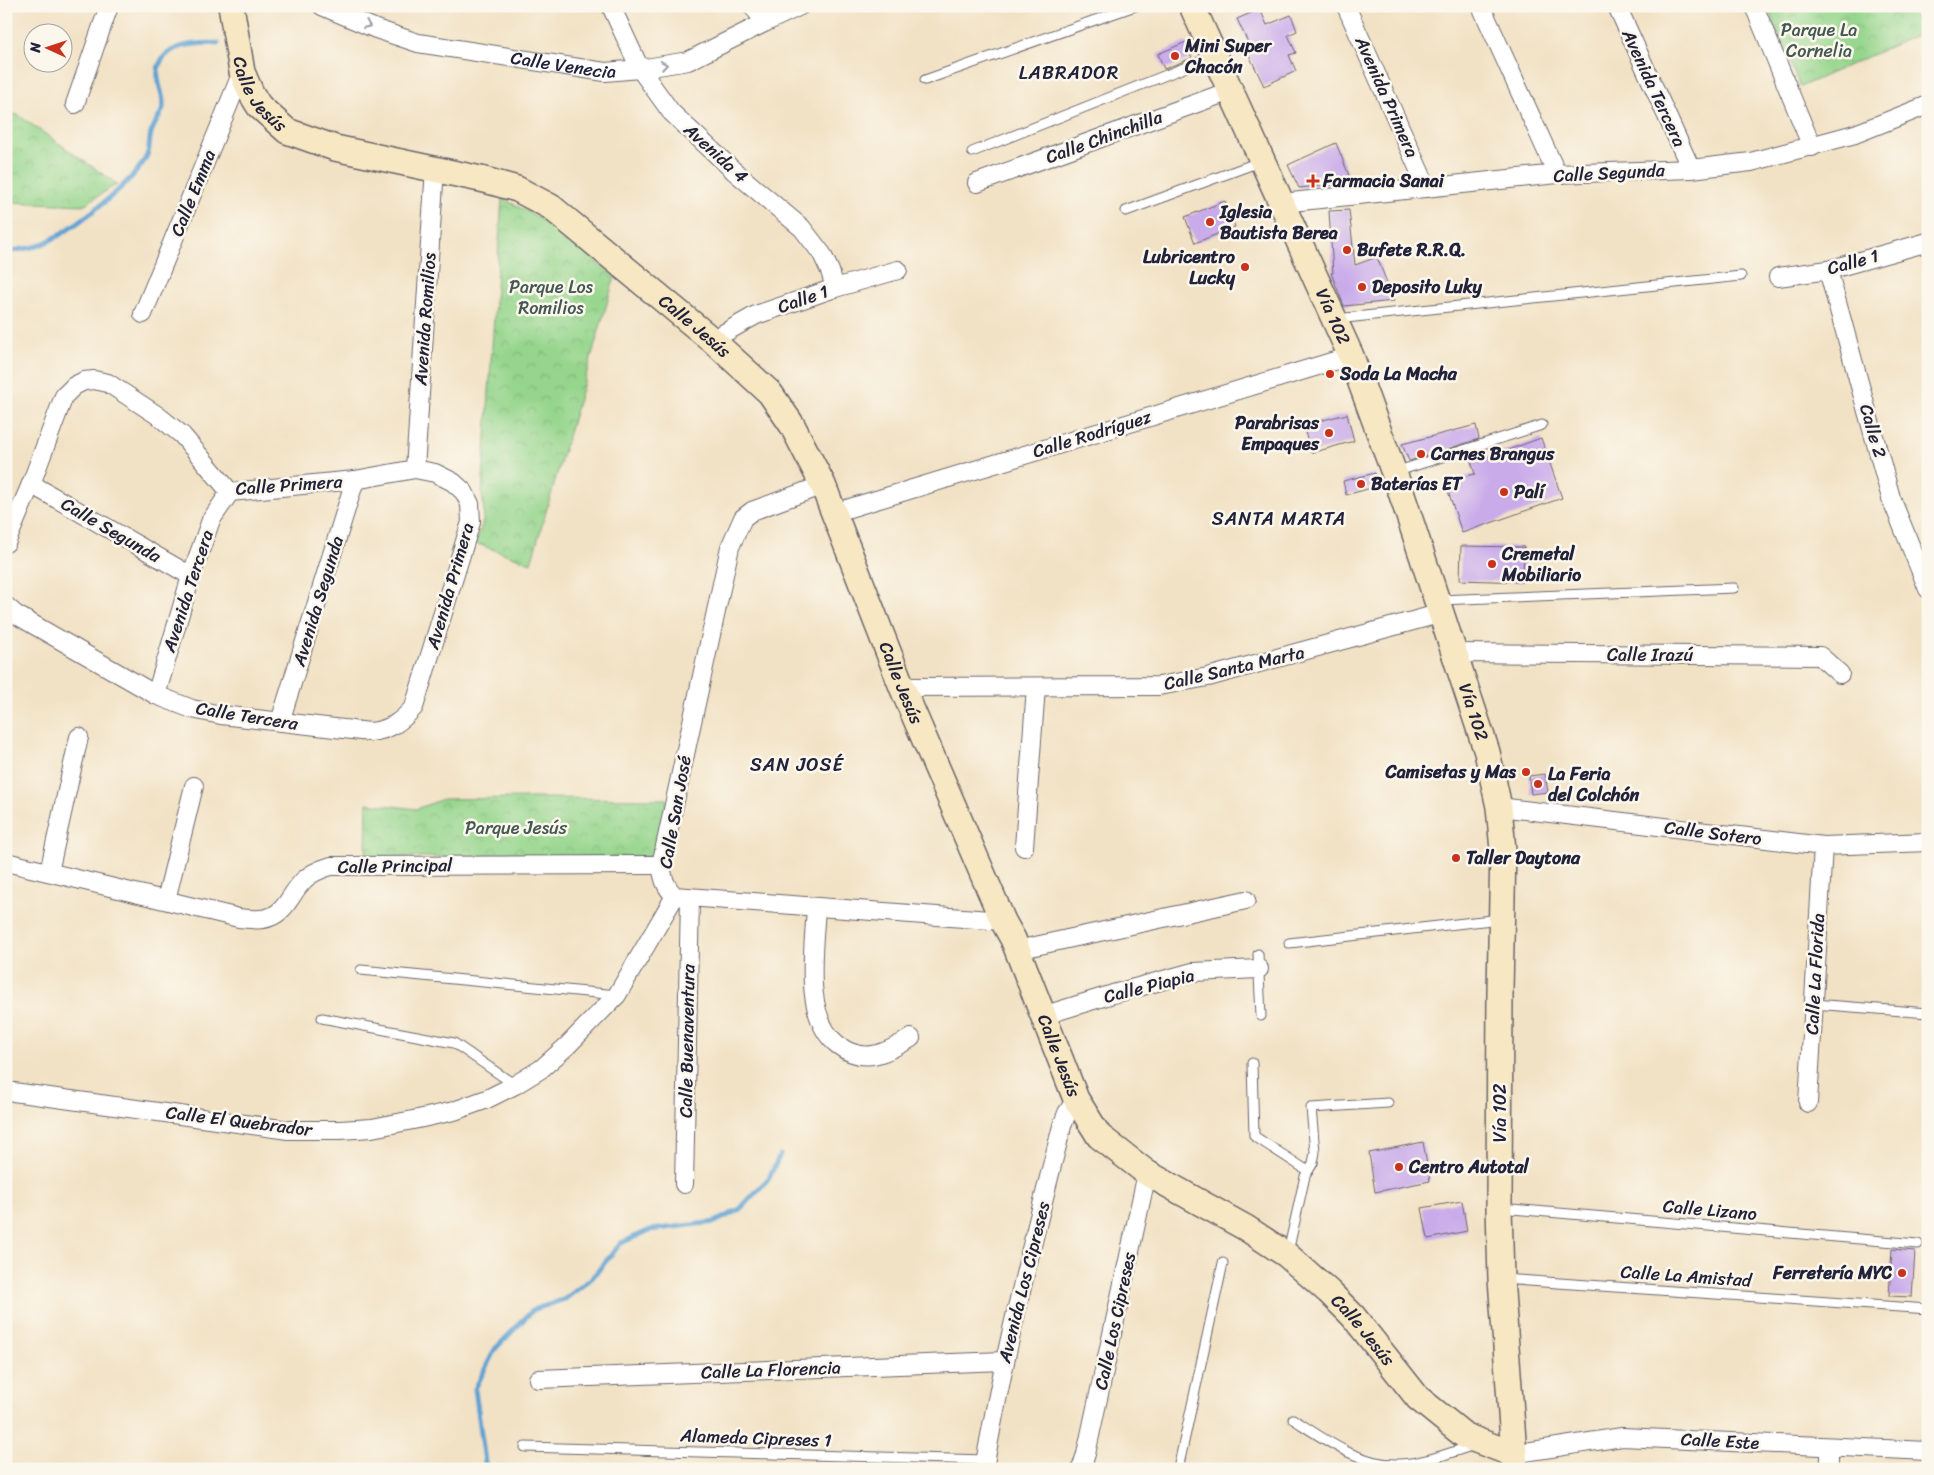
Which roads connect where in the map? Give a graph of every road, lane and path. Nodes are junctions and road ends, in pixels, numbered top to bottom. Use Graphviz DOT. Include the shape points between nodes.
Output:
graph roads {
  1 [pos="109,6"];
  2 [pos="231,6"];
  3 [pos="241,6"];
  4 [pos="322,6"];
  5 [pos="611,6"];
  6 [pos="752,6"];
  7 [pos="800,6"];
  8 [pos="1135,6"];
  9 [pos="1192,6"];
  10 [pos="1346,6"];
  11 [pos="1481,6"];
  12 [pos="1617,6"];
  13 [pos="1754,6"];
  14 [pos="766,22"];
  15 [pos="236,36"];
  16 [pos="1214,56"];
  17 [pos="640,69"];
  18 [pos="242,72"];
  19 [pos="925,80"];
  20 [pos="1230,92"];
  21 [pos="75,104"];
  22 [pos="1928,105"];
  23 [pos="1812,147"];
  24 [pos="972,152"];
  25 [pos="1262,161"];
  26 [pos="435,168"];
  27 [pos="1691,169"];
  28 [pos="1557,174"];
  29 [pos="977,183"];
  30 [pos="1427,188"];
  31 [pos="1282,203"];
  32 [pos="1126,211"];
  33 [pos="1928,242"];
  34 [pos="898,270"];
  35 [pos="1828,270"];
  36 [pos="1741,276"];
  37 [pos="1778,277"];
  38 [pos="835,288"];
  39 [pos="143,314"];
  40 [pos="1334,319"];
  41 [pos="712,340"];
  42 [pos="1351,356"];
  43 [pos="1542,425"];
  44 [pos="414,469"];
  45 [pos="1394,472"];
  46 [pos="356,480"];
  47 [pos="31,484"];
  48 [pos="823,485"];
  49 [pos="230,492"];
  50 [pos="832,513"];
  51 [pos="6,543"];
  52 [pos="191,576"];
  53 [pos="1734,588"];
  54 [pos="1928,589"];
  55 [pos="6,606"];
  56 [pos="1440,606"];
  57 [pos="1454,653"];
  58 [pos="1840,674"];
  59 [pos="902,686"];
  60 [pos="1036,687"];
  61 [pos="156,695"];
  62 [pos="280,722"];
  63 [pos="394,726"];
  64 [pos="79,737"];
  65 [pos="194,786"];
  66 [pos="1499,806"];
  67 [pos="1928,842"];
  68 [pos="1823,846"];
  69 [pos="1024,847"];
  70 [pos="6,862"];
  71 [pos="661,865"];
  72 [pos="49,872"];
  73 [pos="682,897"];
  74 [pos="166,900"];
  75 [pos="1246,900"];
  76 [pos="816,907"];
  77 [pos="1502,918"];
  78 [pos="1003,922"];
  79 [pos="1289,943"];
  80 [pos="1017,950"];
  81 [pos="1258,961"];
  82 [pos="361,970"];
  83 [pos="617,995"];
  84 [pos="1814,1004"];
  85 [pos="1928,1013"];
  86 [pos="1042,1016"];
  87 [pos="1261,1016"];
  88 [pos="322,1018"];
  89 [pos="912,1038"];
  90 [pos="1252,1064"];
  91 [pos="515,1084"];
  92 [pos="6,1091"];
  93 [pos="1076,1099"];
  94 [pos="1388,1103"];
  95 [pos="1808,1103"];
  96 [pos="1308,1171"];
  97 [pos="1147,1174"];
  98 [pos="684,1184"];
  99 [pos="1499,1208"];
  100 [pos="1918,1244"];
  101 [pos="1287,1255"];
  102 [pos="1223,1263"];
  103 [pos="1501,1279"];
  104 [pos="1928,1309"];
  105 [pos="1004,1361"];
  106 [pos="538,1379"];
  107 [pos="1293,1419"];
  108 [pos="1482,1442"];
  109 [pos="525,1447"];
  110 [pos="1828,1447"];
  111 [pos="1928,1451"];
  112 [pos="1514,1461"];
  113 [pos="985,1465"];
  114 [pos="1081,1469"];
  115 [pos="1178,1469"];
  116 [pos="1829,1469"];
  1 -- 21 [label="street"];
  2 -- 15 [label="street, Calle Jesús"];
  3 -- 15 [label="street"];
  4 -- 17 [label="street, Calle Venecia, one-way" via="418,43 604,72"];
  5 -- 17 [label="street, Avenida 4"];
  6 -- 14 [label="street"];
  7 -- 14 [label="street, Calle Venecia"];
  8 -- 19 [label="lane"];
  9 -- 16 [label="street, Vía 102"];
  10 -- 30 [label="street, Avenida Primera"];
  11 -- 28 [label="street"];
  12 -- 27 [label="street, Avenida Tercera"];
  13 -- 23 [label="street"];
  17 -- 14 [label="street, Calle Venecia, one-way" via="688,61"];
  15 -- 18 [label="street, Calle Jesús"];
  16 -- 20 [label="street, Vía 102"];
  16 -- 24 [label="lane"];
  17 -- 38 [label="street, Avenida 4" via="671,112 802,228 822,254"];
  18 -- 26 [label="street, Calle Jesús" via="259,106 287,131 335,148"];
  18 -- 39 [label="street, Calle Emma"];
  20 -- 25 [label="street, Vía 102"];
  20 -- 29 [label="street, Calle Chinchilla"];
  22 -- 23 [label="street, Calle Segunda"];
  23 -- 27 [label="street, Calle Segunda" via="1751,162"];
  25 -- 31 [label="street, Vía 102"];
  25 -- 32 [label="lane"];
  26 -- 41 [label="street, Calle Jesús" via="517,190 551,207"];
  26 -- 44 [label="street, Avenida Romilios"];
  27 -- 28 [label="street, Calle Segunda"];
  28 -- 30 [label="street, Calle Segunda"];
  30 -- 31 [label="street, Calle Segunda"];
  31 -- 40 [label="street, Vía 102"];
  33 -- 35 [label="street, Calle 1"];
  34 -- 38 [label="street, Calle 1"];
  35 -- 37 [label="street, Calle 1"];
  35 -- 54 [label="street, Calle 2" via="1891,498"];
  36 -- 40 [label="lane"];
  38 -- 41 [label="street, Calle 1" via="756,315"];
  40 -- 42 [label="street, Vía 102"];
  41 -- 48 [label="street, Calle Jesús" via="770,393 792,425"];
  42 -- 45 [label="street, Vía 102"];
  42 -- 50 [label="street, Calle Rodríguez"];
  43 -- 45 [label="lane"];
  44 -- 46 [label="street, Calle Primera"];
  44 -- 63 [label="street, Avenida Primera" via="435,473 464,492 470,504 471,522 420,691 407,716"];
  45 -- 56 [label="street, Vía 102"];
  46 -- 49 [label="street, Calle Primera"];
  46 -- 62 [label="street, Avenida Segunda"];
  47 -- 49 [label="street, Calle Primera" via="64,396 74,386 94,380 108,383 182,435"];
  47 -- 51 [label="street"];
  47 -- 52 [label="street, Calle Segunda"];
  48 -- 50 [label="street, Calle Jesús"];
  48 -- 71 [label="street, Calle San José" via="752,511 743,518 736,531 730,546"];
  49 -- 52 [label="street, Avenida Tercera" via="211,520"];
  50 -- 59 [label="street, Calle Jesús"];
  52 -- 61 [label="street, Avenida Tercera"];
  53 -- 56 [label="lane"];
  55 -- 61 [label="street, Calle Tercera" via="14,614"];
  56 -- 57 [label="street, Vía 102"];
  56 -- 60 [label="street, Calle Santa Marta" via="1320,647 1188,681 1159,686"];
  57 -- 58 [label="street, Calle Irazú" via="1820,656"];
  57 -- 66 [label="street, Vía 102" via="1487,752"];
  59 -- 60 [label="street, Calle Santa Marta"];
  59 -- 78 [label="street, Calle Jesús"];
  60 -- 69 [label="street"];
  61 -- 62 [label="street, Calle Tercera" via="192,709"];
  62 -- 63 [label="street, Calle Tercera" via="370,732"];
  64 -- 72 [label="street"];
  65 -- 74 [label="street"];
  66 -- 68 [label="street, Calle Sotero"];
  66 -- 77 [label="street, Vía 102" via="1503,850"];
  67 -- 68 [label="street, Calle Sotero"];
  68 -- 84 [label="street, Calle La Florida"];
  70 -- 72 [label="street, Calle Principal"];
  71 -- 73 [label="street, Calle San José" via="667,889"];
  71 -- 74 [label="street, Calle Principal" via="331,866 304,879 284,908 272,917 260,919 239,918"];
  72 -- 74 [label="street, Calle Principal"];
  73 -- 76 [label="street"];
  73 -- 83 [label="street, Calle El Quebrador"];
  73 -- 98 [label="street, Calle Buenaventura"];
  75 -- 80 [label="street"];
  76 -- 78 [label="street"];
  76 -- 89 [label="street" via="813,986 815,1007 822,1026 840,1046 860,1056 874,1056"];
  77 -- 79 [label="lane"];
  77 -- 99 [label="street, Vía 102"];
  78 -- 80 [label="street, Calle Jesús"];
  80 -- 86 [label="street, Calle Jesús"];
  81 -- 86 [label="street, Calle Piapia" via="1193,972"];
  81 -- 87 [label="lane"];
  82 -- 83 [label="lane"];
  83 -- 91 [label="street, Calle El Quebrador" via="568,1046"];
  84 -- 85 [label="lane"];
  84 -- 95 [label="street, Calle La Florida"];
  86 -- 93 [label="street, Calle Jesús"];
  88 -- 91 [label="lane" via="454,1043"];
  90 -- 96 [label="lane" via="1254,1136"];
  91 -- 92 [label="street, Calle El Quebrador" via="454,1111 372,1128 329,1131 288,1130"];
  93 -- 97 [label="street, Calle Jesús" via="1099,1136"];
  93 -- 105 [label="street, Avenida Los Cipreses" via="1062,1126"];
  94 -- 96 [label="lane" via="1311,1108 1315,1152"];
  96 -- 101 [label="lane"];
  97 -- 101 [label="street, Calle Jesús" via="1246,1228"];
  97 -- 114 [label="street, Calle Los Cipreses"];
  99 -- 100 [label="lane, Calle Lizano"];
  99 -- 103 [label="street, Vía 102"];
  101 -- 108 [label="street, Calle Jesús" via="1353,1316 1418,1398 1465,1436"];
  102 -- 115 [label="lane"];
  103 -- 104 [label="lane, Calle La Amistad"];
  103 -- 112 [label="street, Vía 102"];
  105 -- 106 [label="street, Calle La Florencia"];
  105 -- 113 [label="street, Avenida Los Cipreses"];
  107 -- 108 [label="lane" via="1338,1447 1373,1461 1398,1464 1424,1460"];
  108 -- 112 [label="street, Calle Jesús"];
  109 -- 113 [label="lane, Alameda Cipreses 1"];
  110 -- 111 [label="street, Calle Este"];
  110 -- 112 [label="street, Calle Este" via="1622,1437"];
  110 -- 116 [label="street"];
}
